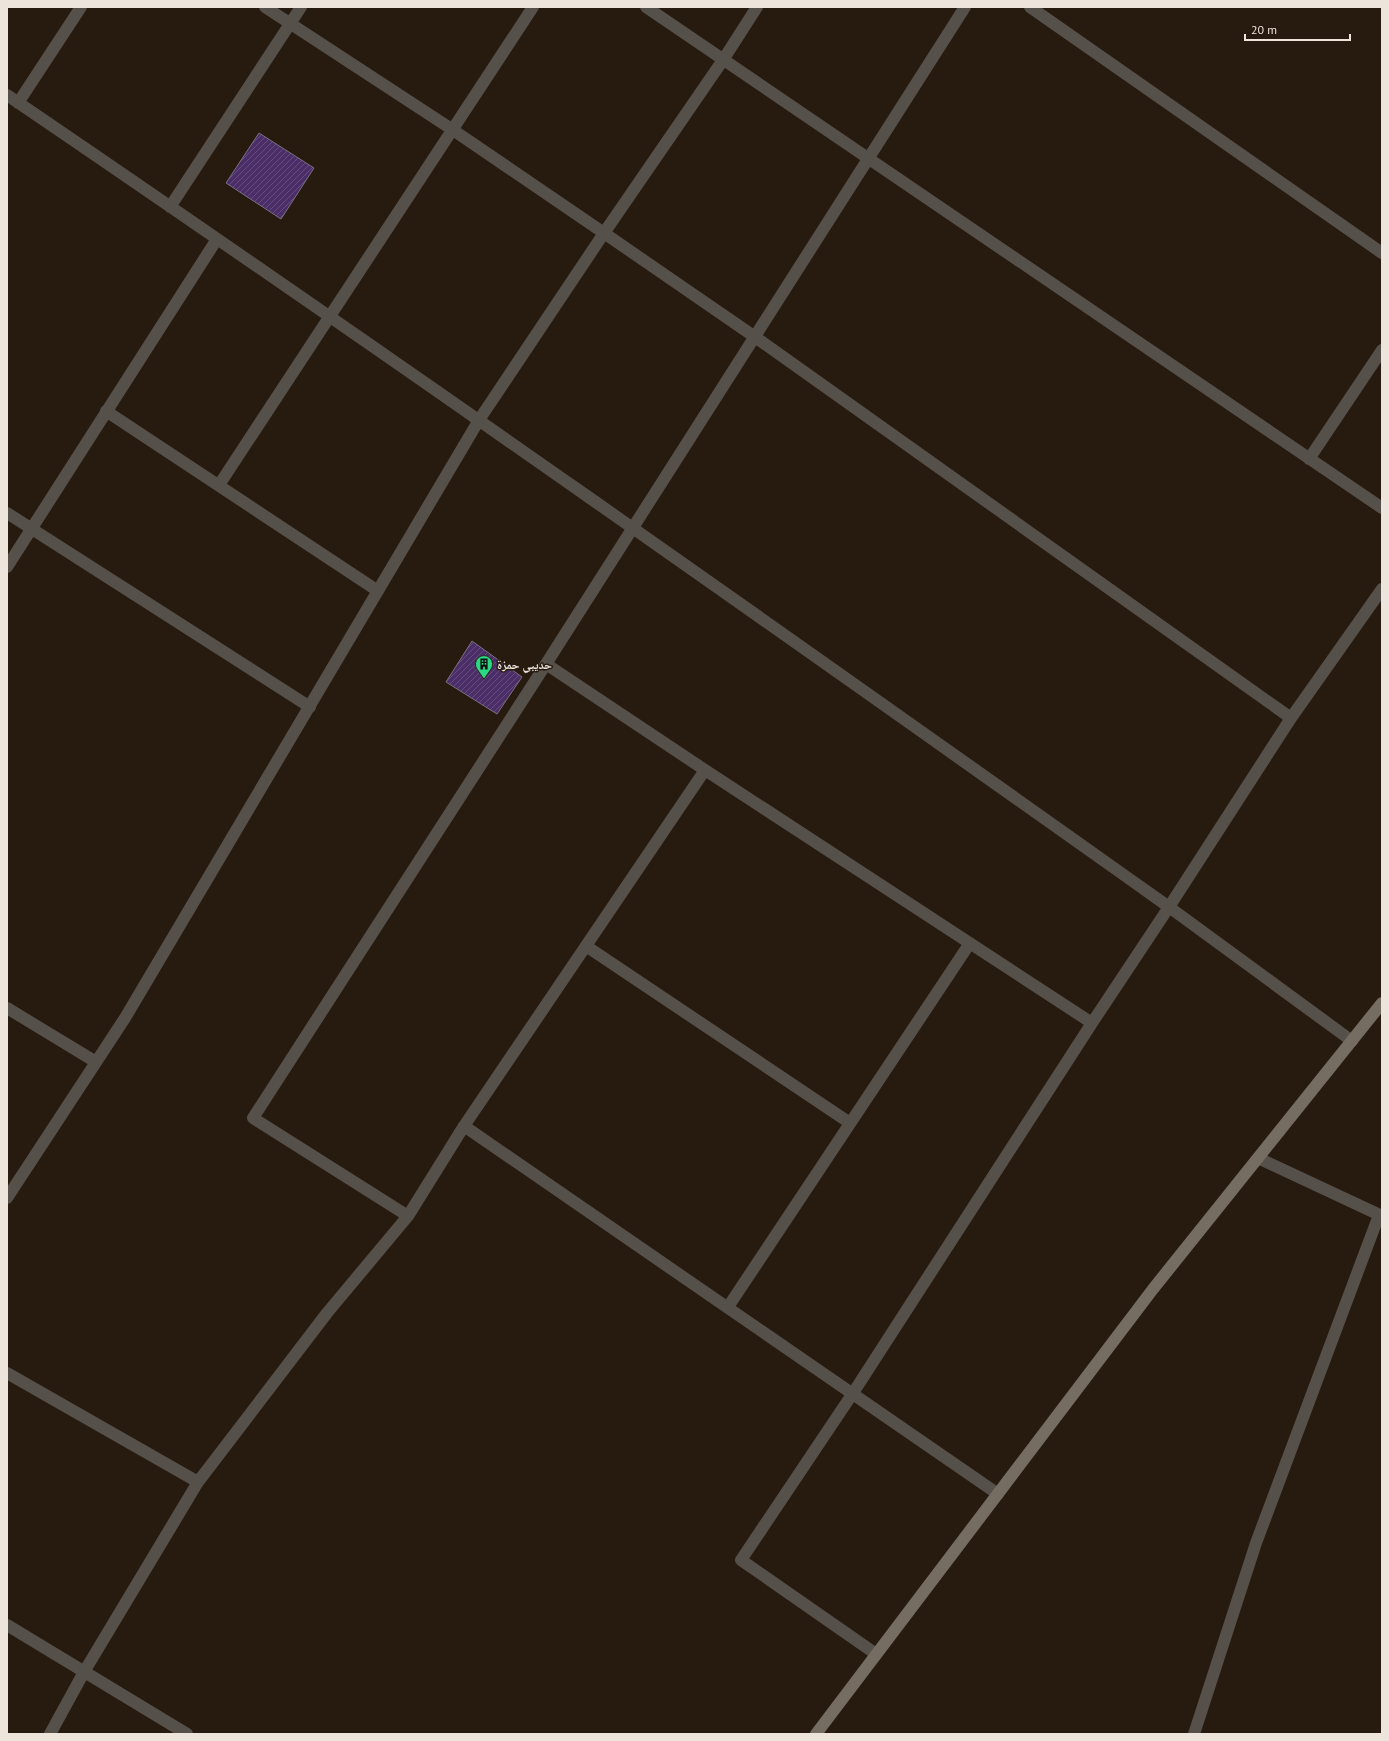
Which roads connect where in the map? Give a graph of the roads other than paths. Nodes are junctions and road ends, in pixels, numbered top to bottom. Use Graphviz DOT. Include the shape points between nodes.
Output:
graph roads {
  1 [pos="81,7"];
  2 [pos="265,7"];
  3 [pos="301,7"];
  4 [pos="533,7"];
  5 [pos="646,7"];
  6 [pos="757,7"];
  7 [pos="965,7"];
  8 [pos="1030,7"];
  9 [pos="290,24"];
  10 [pos="723,60"];
  11 [pos="7,95"];
  12 [pos="18,102"];
  13 [pos="453,130"];
  14 [pos="868,159"];
  15 [pos="170,207"];
  16 [pos="604,233"];
  17 [pos="216,239"];
  18 [pos="1382,253"];
  19 [pos="329,317"];
  20 [pos="754,337"];
  21 [pos="1382,350"];
  22 [pos="106,411"];
  23 [pos="478,420"];
  24 [pos="1309,459"];
  25 [pos="218,485"];
  26 [pos="1382,508"];
  27 [pos="7,513"];
  28 [pos="633,527"];
  29 [pos="31,528"];
  30 [pos="7,567"];
  31 [pos="1382,589"];
  32 [pos="378,591"];
  33 [pos="546,664"];
  34 [pos="310,707"];
  35 [pos="1291,718"];
  36 [pos="705,770"];
  37 [pos="1169,906"];
  38 [pos="970,944"];
  39 [pos="586,946"];
  40 [pos="1382,1003"];
  41 [pos="7,1008"];
  42 [pos="1092,1023"];
  43 [pos="1352,1041"];
  44 [pos="96,1062"];
  45 [pos="850,1123"];
  46 [pos="464,1126"];
  47 [pos="1258,1158"];
  48 [pos="7,1198"];
  49 [pos="408,1216"];
  50 [pos="1380,1216"];
  51 [pos="728,1307"];
  52 [pos="7,1373"];
  53 [pos="853,1393"];
  54 [pos="198,1482"];
  55 [pos="998,1494"];
  56 [pos="7,1625"];
  57 [pos="876,1654"];
  58 [pos="84,1672"];
  59 [pos="50,1734"];
  60 [pos="187,1734"];
  61 [pos="816,1734"];
  62 [pos="1194,1734"];
  1 -- 12 [label="street"];
  2 -- 9 [label="street"];
  3 -- 9 [label="street"];
  4 -- 13 [label="street"];
  5 -- 10 [label="street"];
  6 -- 10 [label="street"];
  7 -- 14 [label="street"];
  8 -- 18 [label="street"];
  9 -- 13 [label="street"];
  9 -- 15 [label="street"];
  10 -- 14 [label="street"];
  10 -- 16 [label="street"];
  11 -- 12 [label="street"];
  12 -- 15 [label="street"];
  13 -- 16 [label="street"];
  13 -- 19 [label="street"];
  14 -- 20 [label="street"];
  14 -- 24 [label="street"];
  15 -- 17 [label="street"];
  16 -- 20 [label="street"];
  16 -- 23 [label="street"];
  17 -- 19 [label="street"];
  17 -- 22 [label="street"];
  19 -- 23 [label="street"];
  19 -- 25 [label="street"];
  20 -- 28 [label="street"];
  20 -- 35 [label="street"];
  21 -- 24 [label="street"];
  22 -- 25 [label="street"];
  22 -- 29 [label="street"];
  23 -- 28 [label="street"];
  23 -- 32 [label="street"];
  24 -- 26 [label="street"];
  25 -- 32 [label="street"];
  27 -- 29 [label="street"];
  28 -- 33 [label="street"];
  28 -- 37 [label="street"];
  29 -- 30 [label="street"];
  29 -- 34 [label="street"];
  31 -- 35 [label="street"];
  32 -- 34 [label="street"];
  33 -- 36 [label="street"];
  33 -- 49 [label="street" via="253,1118"];
  34 -- 44 [label="street" via="125,1018"];
  35 -- 37 [label="street"];
  36 -- 38 [label="street"];
  36 -- 39 [label="street"];
  37 -- 42 [label="street"];
  37 -- 43 [label="street"];
  38 -- 42 [label="street"];
  38 -- 45 [label="street"];
  39 -- 45 [label="street"];
  39 -- 46 [label="street"];
  40 -- 43 [label="main road"];
  41 -- 44 [label="street"];
  42 -- 53 [label="street"];
  43 -- 47 [label="main road"];
  44 -- 48 [label="street"];
  45 -- 51 [label="street"];
  46 -- 49 [label="street"];
  46 -- 51 [label="street"];
  47 -- 50 [label="street"];
  47 -- 55 [label="main road" via="1153,1289"];
  49 -- 54 [label="street" via="327,1313"];
  50 -- 62 [label="street" via="1256,1543"];
  51 -- 53 [label="street"];
  52 -- 54 [label="street"];
  53 -- 55 [label="street"];
  53 -- 57 [label="street" via="741,1560"];
  54 -- 58 [label="street"];
  55 -- 57 [label="main road"];
  56 -- 58 [label="street"];
  57 -- 61 [label="main road"];
  58 -- 59 [label="street"];
  58 -- 60 [label="street"];
}
